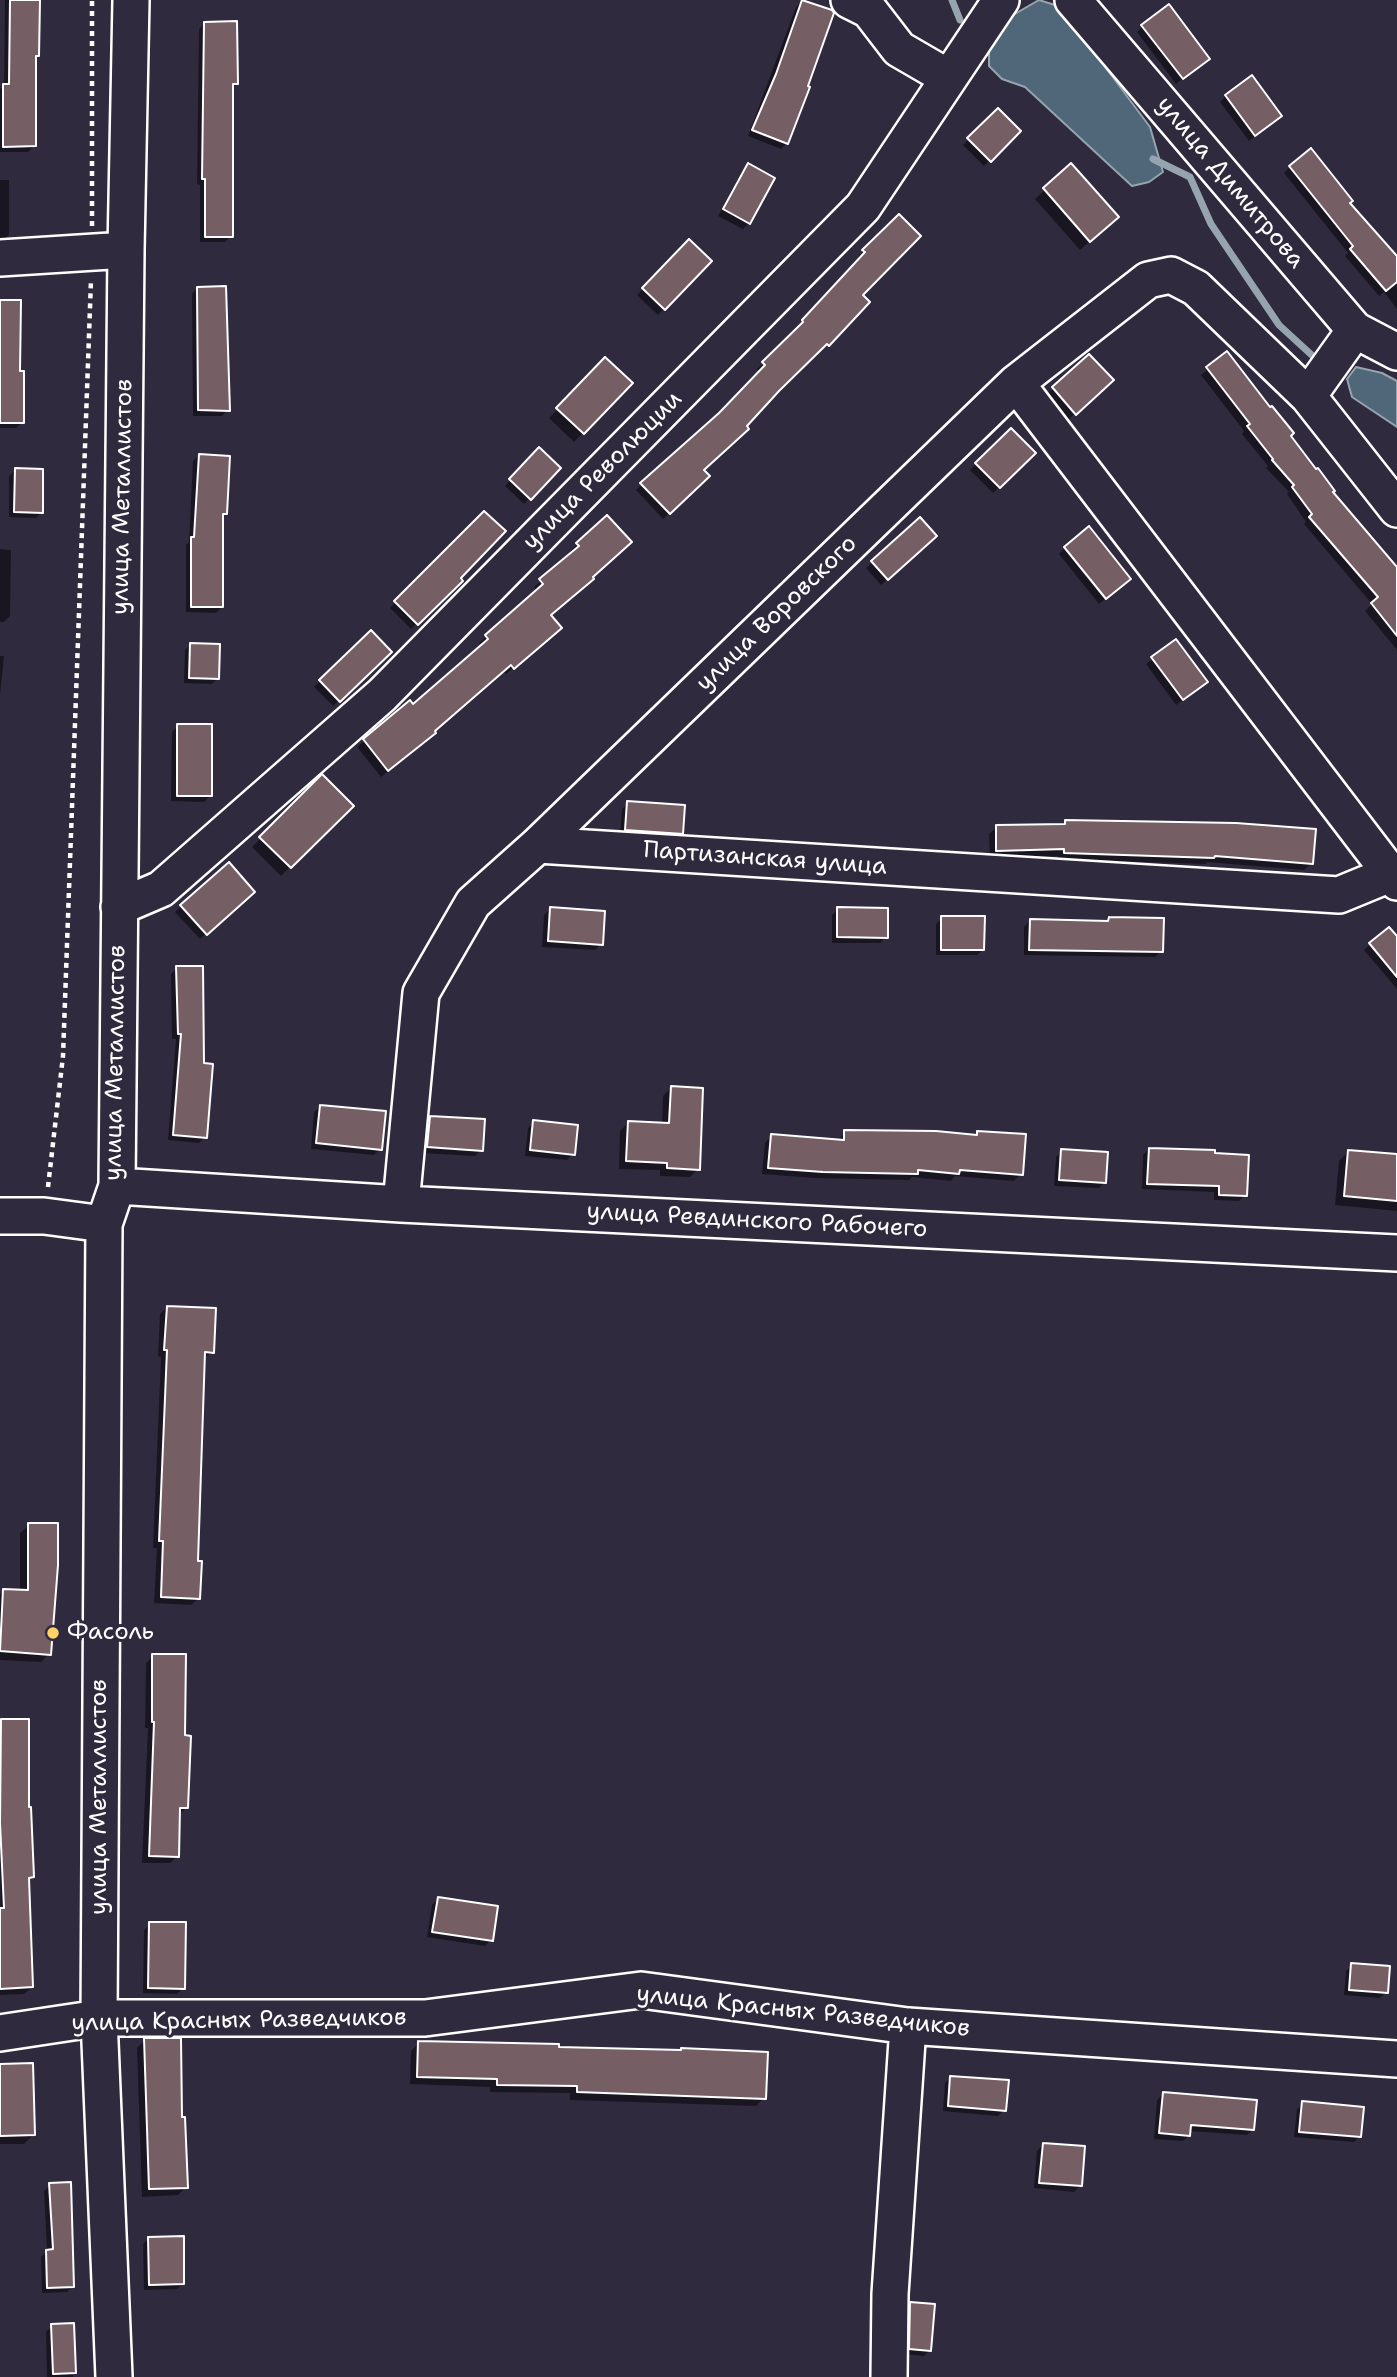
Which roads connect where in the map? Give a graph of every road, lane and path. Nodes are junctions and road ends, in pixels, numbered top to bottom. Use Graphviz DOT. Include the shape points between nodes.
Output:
graph roads {
  1 [pos="92,0"];
  2 [pos="131,0"];
  3 [pos="849,0"];
  4 [pos="1002,0"];
  5 [pos="1073,0"];
  6 [pos="948,78"];
  7 [pos="126,250"];
  8 [pos="92,254"];
  9 [pos="0,258"];
  10 [pos="1355,330"];
  11 [pos="1397,352"];
  12 [pos="1016,383"];
  13 [pos="1308,396"];
  14 [pos="1397,509"];
  15 [pos="538,845"];
  16 [pos="1394,878"];
  17 [pos="118,907"];
  18 [pos="117,1186"];
  19 [pos="401,1203"];
  20 [pos="0,1216"];
  21 [pos="44,1216"];
  22 [pos="104,1224"];
  23 [pos="1397,1253"];
  24 [pos="99,2018"];
  25 [pos="908,2026"];
  26 [pos="0,2033"];
  27 [pos="1397,2059"];
  28 [pos="114,2377"];
  29 [pos="889,2377"];
  1 -- 8 [label="path"];
  2 -- 7 [label="street, улица Металлистов"];
  3 -- 6 [label="street" via="869,10 899,49"];
  4 -- 6 [label="street, улица Революции"];
  5 -- 10 [label="street, улица Димитрова"];
  6 -- 17 [label="street, улица Революции" via="863,207 382,695 161,889"];
  7 -- 8 [label="street"];
  7 -- 17 [label="street, улица Металлистов"];
  8 -- 9 [label="street"];
  8 -- 21 [label="path" via="63,1056"];
  10 -- 11 [label="street, улица Димитрова"];
  10 -- 13 [label="street"];
  12 -- 13 [label="street, улица Воровского" via="1148,281 1171,275 1196,288"];
  12 -- 15 [label="street, улица Воровского"];
  12 -- 16 [label="street"];
  13 -- 14 [label="street"];
  15 -- 16 [label="street, Партизанская улица" via="1339,895"];
  15 -- 19 [label="street" via="473,903 421,993"];
  17 -- 18 [label="street, улица Металлистов"];
  18 -- 19 [label="street, улица Ревдинского Рабочего"];
  18 -- 22 [label="street, улица Металлистов"];
  19 -- 23 [label="street, улица Ревдинского Рабочего"];
  20 -- 21 [label="street"];
  21 -- 22 [label="street"];
  22 -- 24 [label="street, улица Металлистов"];
  24 -- 25 [label="street, улица Красных Разведчиков" via="425,2018 641,1990"];
  24 -- 26 [label="street, улица Красных Разведчиков"];
  24 -- 28 [label="street, улица Металлистов"];
  25 -- 27 [label="street, улица Красных Разведчиков"];
  25 -- 29 [label="street"];
}
